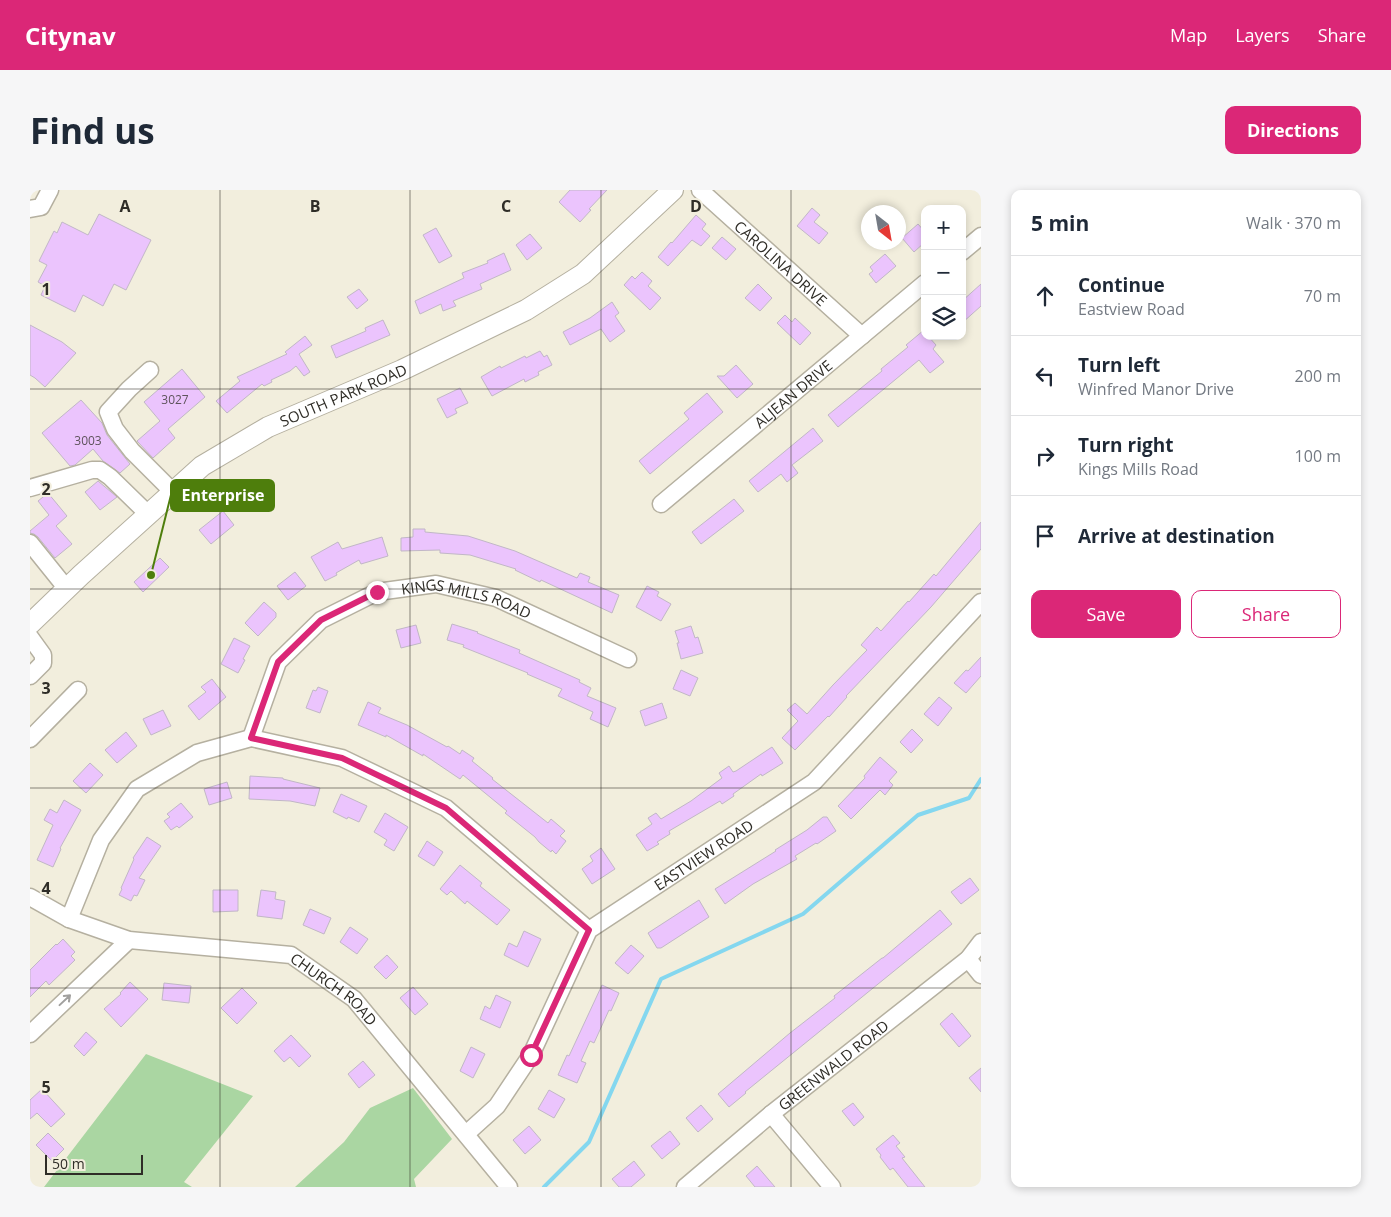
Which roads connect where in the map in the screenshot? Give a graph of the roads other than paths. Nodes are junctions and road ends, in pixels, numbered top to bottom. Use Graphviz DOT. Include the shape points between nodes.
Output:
graph roads {
  1 [pos="50,190"];
  2 [pos="673,190"];
  3 [pos="700,190"];
  4 [pos="30,209"];
  5 [pos="981,236"];
  6 [pos="964,250"];
  7 [pos="921,286"];
  8 [pos="862,336"];
  9 [pos="150,370"];
  10 [pos="30,488"];
  11 [pos="173,492"];
  12 [pos="661,504"];
  13 [pos="148,514"];
  14 [pos="30,543"];
  15 [pos="67,588"];
  16 [pos="981,602"];
  17 [pos="30,624"];
  18 [pos="30,638"];
  19 [pos="628,659"];
  20 [pos="30,676"];
  21 [pos="78,690"];
  22 [pos="251,738"];
  23 [pos="30,739"];
  24 [pos="30,897"];
  25 [pos="69,920"];
  26 [pos="589,930"];
  27 [pos="129,940"];
  28 [pos="981,942"];
  29 [pos="968,959"];
  30 [pos="981,975"];
  31 [pos="30,1034"];
  32 [pos="771,1114"];
  33 [pos="466,1134"];
  34 [pos="509,1187"];
  35 [pos="685,1187"];
  36 [pos="832,1187"];
  1 -- 4 [label="street" via="40,207"];
  2 -- 11 [label="main road, SOUTH PARK ROAD" via="583,274 526,310 402,370 268,427 202,466"];
  3 -- 8 [label="street, CAROLINA DRIVE"];
  5 -- 6 [label="street"];
  7 -- 8 [label="street, ALJEAN DRIVE"];
  8 -- 12 [label="street, ALJEAN DRIVE"];
  9 -- 11 [label="street" via="108,412 115,429 132,451"];
  10 -- 13 [label="street" via="100,470"];
  11 -- 13 [label="main road, SOUTH PARK ROAD"];
  13 -- 15 [label="main road, SOUTH PARK ROAD"];
  14 -- 15 [label="street"];
  15 -- 17 [label="main road, SOUTH PARK ROAD"];
  16 -- 26 [label="street, EASTVIEW ROAD" via="814,782"];
  18 -- 20 [label="street" via="44,655 42,663"];
  19 -- 22 [label="street, KINGS MILLS ROAD" via="496,598 436,584 377,592 321,620 278,662"];
  21 -- 23 [label="street"];
  22 -- 25 [label="street" via="197,753 137,789 101,840"];
  22 -- 26 [label="street" via="342,758 446,808"];
  24 -- 25 [label="street, CHURCH ROAD"];
  25 -- 27 [label="street, CHURCH ROAD"];
  26 -- 33 [label="street" via="531,1055 497,1106"];
  31 -- 27 [label="street, one-way"];
  27 -- 33 [label="street, CHURCH ROAD" via="290,955 354,999"];
  28 -- 29 [label="street, GREENWALD ROAD"];
  29 -- 30 [label="street"];
  29 -- 32 [label="street, GREENWALD ROAD"];
  32 -- 35 [label="street, GREENWALD ROAD"];
  32 -- 36 [label="street"];
  33 -- 34 [label="street, CHURCH ROAD"];
}
